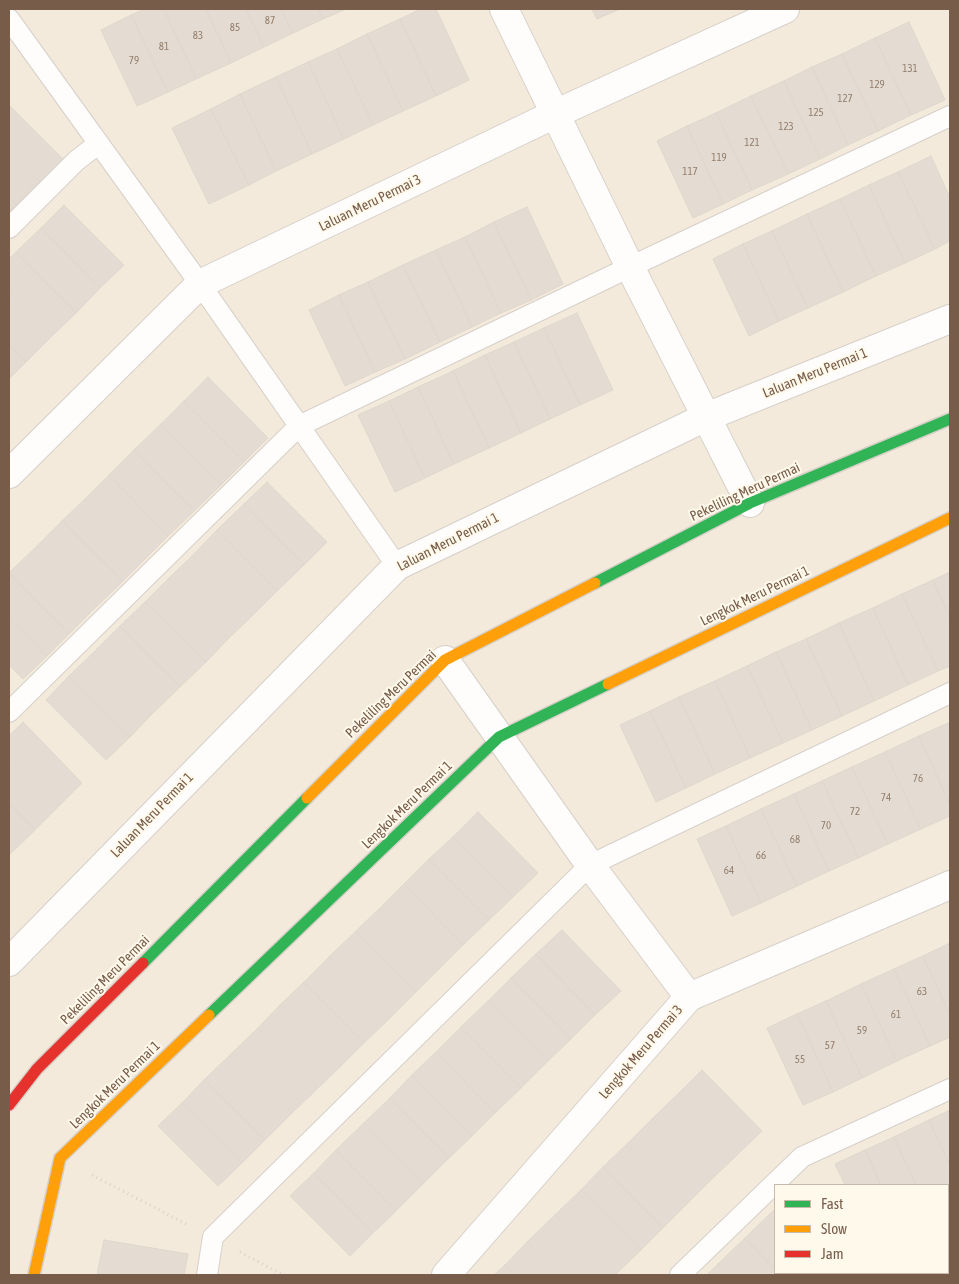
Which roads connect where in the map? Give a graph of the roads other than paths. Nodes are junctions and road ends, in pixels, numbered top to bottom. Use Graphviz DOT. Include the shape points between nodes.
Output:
graph roads {
  1 [pos="504,9"];
  2 [pos="785,9"];
  3 [pos="9,19"];
  4 [pos="555,114"];
  5 [pos="950,116"];
  6 [pos="98,144"];
  7 [pos="9,228"];
  8 [pos="630,267"];
  9 [pos="200,284"];
  10 [pos="950,319"];
  11 [pos="706,417"];
  12 [pos="950,419"];
  13 [pos="299,426"];
  14 [pos="9,474"];
  15 [pos="750,503"];
  16 [pos="950,518"];
  17 [pos="397,566"];
  18 [pos="445,660"];
  19 [pos="950,693"];
  20 [pos="9,712"];
  21 [pos="499,737"];
  22 [pos="590,865"];
  23 [pos="950,885"];
  24 [pos="9,962"];
  25 [pos="689,997"];
  26 [pos="950,1089"];
  27 [pos="9,1105"];
  28 [pos="774,1184"];
  29 [pos="774,1184"];
  30 [pos="34,1275"];
  31 [pos="207,1275"];
  32 [pos="446,1275"];
  33 [pos="680,1275"];
  1 -- 4 [label="street"];
  2 -- 4 [label="street, Laluan Meru Permai 3"];
  3 -- 6 [label="lane"];
  4 -- 8 [label="street"];
  4 -- 9 [label="street, Laluan Meru Permai 3"];
  5 -- 8 [label="lane"];
  6 -- 7 [label="lane" via="76,161"];
  6 -- 9 [label="lane"];
  8 -- 11 [label="street"];
  8 -- 13 [label="lane"];
  9 -- 13 [label="lane"];
  9 -- 14 [label="street, Laluan Meru Permai 3"];
  10 -- 11 [label="street, Laluan Meru Permai 1"];
  11 -- 15 [label="street"];
  11 -- 17 [label="street, Laluan Meru Permai 1"];
  12 -- 15 [label="street, Pekeliling Meru Permai"];
  13 -- 17 [label="lane"];
  13 -- 20 [label="lane"];
  15 -- 18 [label="street, Pekeliling Meru Permai"];
  16 -- 21 [label="street, Lengkok Meru Permai 1"];
  17 -- 24 [label="street, Laluan Meru Permai 1"];
  18 -- 21 [label="street"];
  18 -- 27 [label="street, Pekeliling Meru Permai" via="37,1068"];
  19 -- 22 [label="lane"];
  21 -- 22 [label="street"];
  21 -- 30 [label="street, Lengkok Meru Permai 1" via="60,1158"];
  22 -- 25 [label="street"];
  22 -- 31 [label="lane" via="213,1238"];
  23 -- 25 [label="street, Lengkok Meru Permai 3"];
  25 -- 32 [label="street, Lengkok Meru Permai 3"];
  26 -- 28 [label="lane" via="802,1157"];
  29 -- 33 [label="lane"];
}
